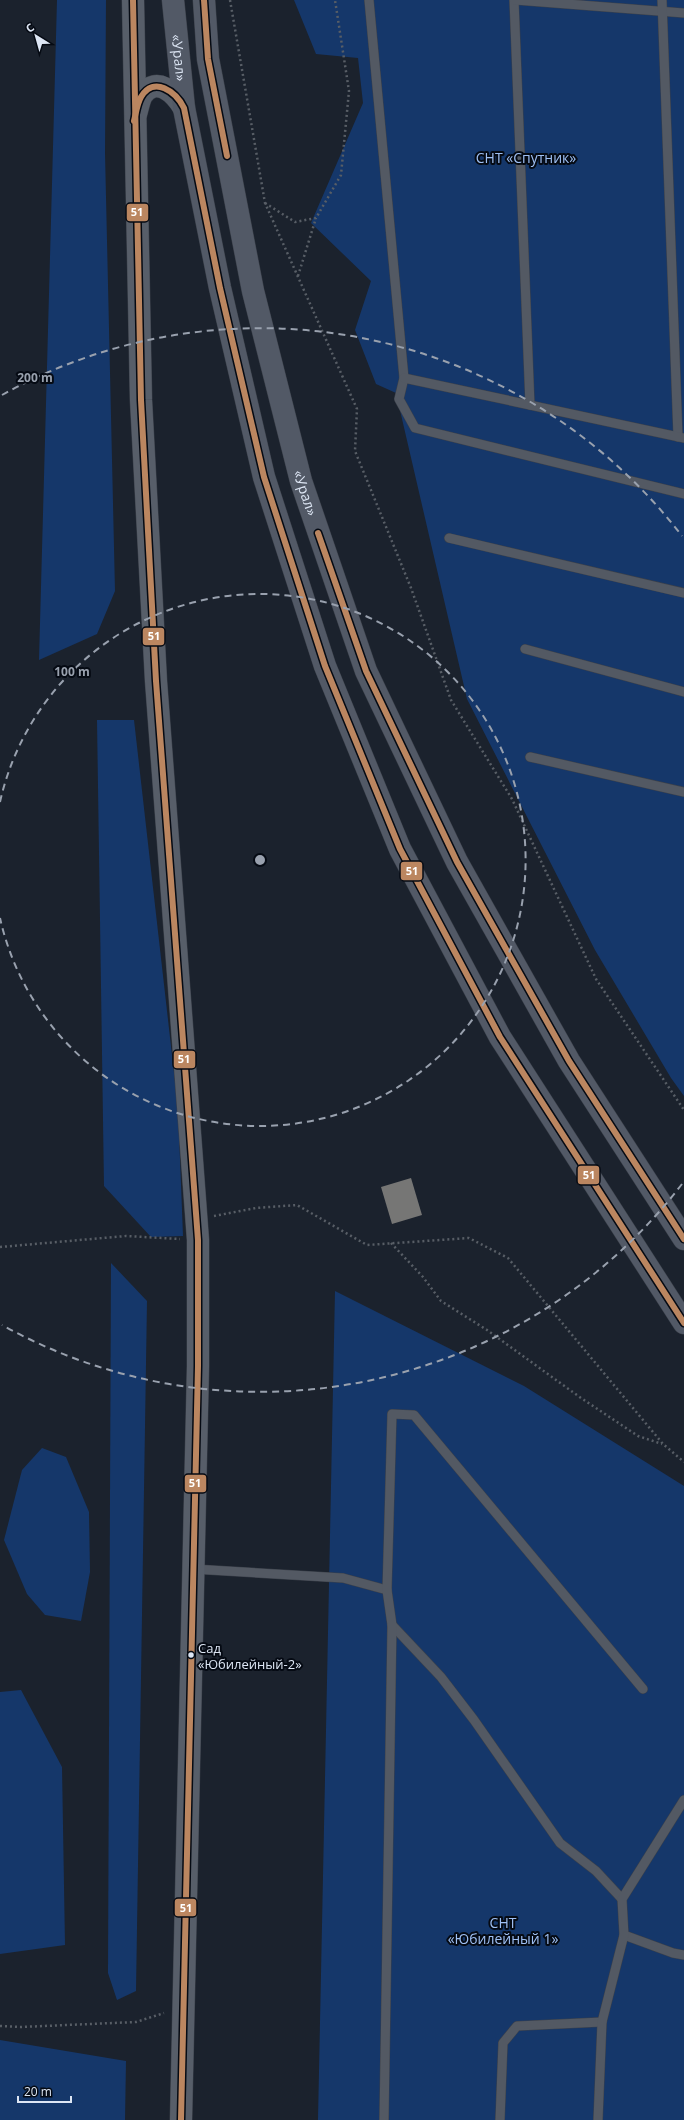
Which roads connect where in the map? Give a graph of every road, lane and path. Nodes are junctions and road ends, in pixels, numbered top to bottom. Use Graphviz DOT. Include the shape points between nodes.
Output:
graph roads {
  1 [pos="133,0"];
  2 [pos="173,0"];
  3 [pos="204,0"];
  4 [pos="230,0"];
  5 [pos="335,0"];
  6 [pos="369,0"];
  7 [pos="514,0"];
  8 [pos="662,0"];
  9 [pos="662,11"];
  10 [pos="684,12"];
  11 [pos="184,108"];
  12 [pos="134,120"];
  13 [pos="265,203"];
  14 [pos="316,218"];
  15 [pos="298,277"];
  16 [pos="404,378"];
  17 [pos="530,405"];
  18 [pos="681,438"];
  19 [pos="684,494"];
  20 [pos="449,538"];
  21 [pos="684,592"];
  22 [pos="525,649"];
  23 [pos="684,692"];
  24 [pos="530,757"];
  25 [pos="684,792"];
  26 [pos="684,1110"];
  27 [pos="197,1230"];
  28 [pos="684,1239"];
  29 [pos="390,1243"];
  30 [pos="0,1247"];
  31 [pos="684,1323"];
  32 [pos="663,1444"];
  33 [pos="684,1462"];
  34 [pos="193,1569"];
  35 [pos="387,1590"];
  36 [pos="392,1625"];
  37 [pos="643,1689"];
  38 [pos="684,1800"];
  39 [pos="622,1899"];
  40 [pos="624,1936"];
  41 [pos="684,1955"];
  42 [pos="182,2008"];
  43 [pos="602,2022"];
  44 [pos="0,2026"];
  45 [pos="181,2120"];
  46 [pos="384,2120"];
  47 [pos="500,2120"];
  48 [pos="598,2120"];
  1 -- 12 [label="main road"];
  2 -- 11 [label="main road, «Урал»"];
  3 -- 28 [label="main road, «Урал»" via="208,59 253,291 301,481 366,671 456,862 569,1061"];
  4 -- 13 [label="path"];
  5 -- 14 [label="path" via="349,91 341,175"];
  6 -- 16 [label="lane"];
  7 -- 9 [label="lane"];
  7 -- 17 [label="lane"];
  8 -- 9 [label="lane"];
  9 -- 10 [label="lane"];
  9 -- 18 [label="lane"];
  11 -- 12 [label="main road" via="168,88 150,88 141,96"];
  11 -- 31 [label="main road, «Урал»" via="220,288 264,477 325,666 394,835 500,1036"];
  12 -- 27 [label="main road" via="141,400 156,674"];
  13 -- 14 [label="path" via="295,222"];
  13 -- 15 [label="path"];
  14 -- 15 [label="path"];
  15 -- 26 [label="path" via="357,409 355,451 411,588 451,700 512,799 596,979"];
  16 -- 17 [label="lane"];
  16 -- 19 [label="lane" via="399,399 415,428"];
  17 -- 18 [label="lane"];
  20 -- 21 [label="lane"];
  22 -- 23 [label="lane"];
  24 -- 25 [label="lane"];
  27 -- 29 [label="path" via="256,1208 297,1206 367,1245"];
  27 -- 30 [label="path"];
  27 -- 34 [label="main road" via="198,1366"];
  29 -- 32 [label="path" via="423,1277 441,1301 487,1330 638,1436"];
  29 -- 32 [label="path" via="470,1238 508,1258"];
  32 -- 33 [label="path"];
  34 -- 35 [label="lane" via="343,1578"];
  34 -- 42 [label="main road"];
  35 -- 36 [label="lane"];
  35 -- 37 [label="lane" via="392,1414 414,1415"];
  36 -- 39 [label="lane" via="451,1689 560,1843 596,1871"];
  36 -- 46 [label="lane"];
  38 -- 39 [label="lane"];
  39 -- 40 [label="lane"];
  40 -- 41 [label="lane"];
  40 -- 43 [label="lane"];
  42 -- 44 [label="path" via="136,2022"];
  42 -- 45 [label="main road"];
  43 -- 47 [label="lane" via="517,2026 503,2043"];
  43 -- 48 [label="lane"];
}
